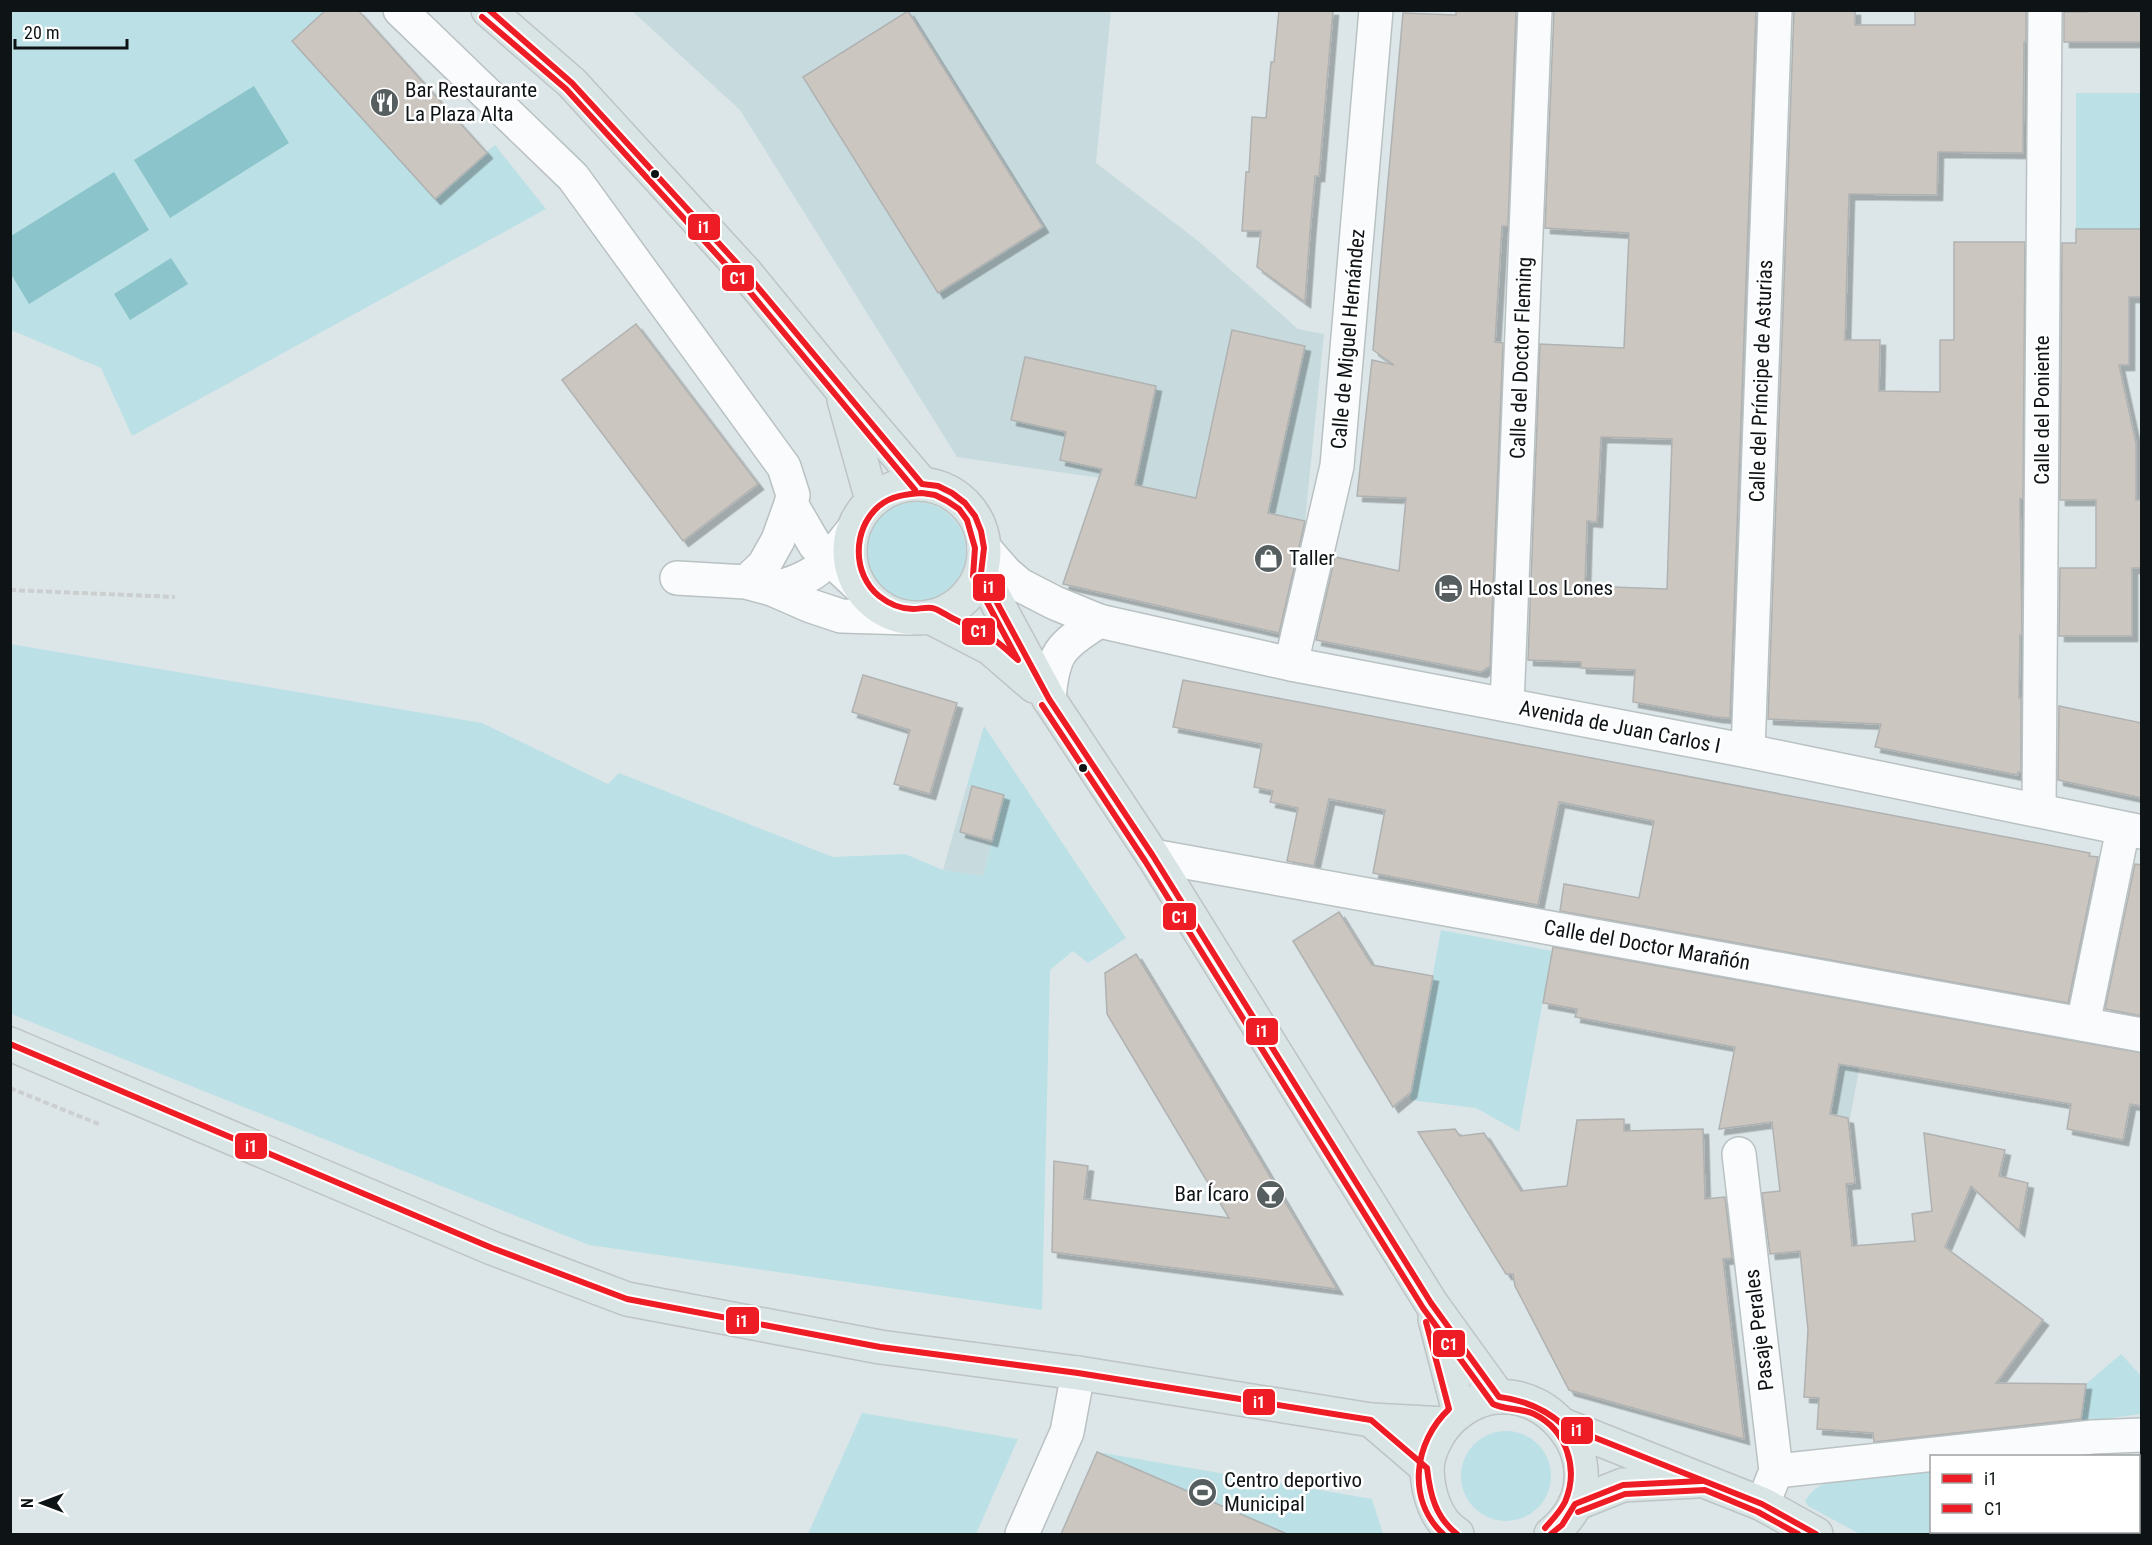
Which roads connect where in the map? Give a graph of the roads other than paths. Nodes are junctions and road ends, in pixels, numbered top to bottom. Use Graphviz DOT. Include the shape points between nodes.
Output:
graph roads {
  1 [pos="400,10"];
  2 [pos="488,10"];
  3 [pos="1376,10"];
  4 [pos="1535,10"];
  5 [pos="1775,10"];
  6 [pos="2045,10"];
  7 [pos="841,389"];
  8 [pos="922,484"];
  9 [pos="873,500"];
  10 [pos="791,504"];
  11 [pos="852,531"];
  12 [pos="830,559"];
  13 [pos="982,560"];
  14 [pos="677,578"];
  15 [pos="759,585"];
  16 [pos="859,586"];
  17 [pos="920,617"];
  18 [pos="1099,621"];
  19 [pos="1291,664"];
  20 [pos="1049,699"];
  21 [pos="1507,705"];
  22 [pos="1748,751"];
  23 [pos="2039,810"];
  24 [pos="2132,831"];
  25 [pos="1153,856"];
  26 [pos="2083,1024"];
  27 [pos="2142,1035"];
  28 [pos="10,1044"];
  29 [pos="1739,1154"];
  30 [pos="1431,1303"];
  31 [pos="1078,1373"];
  32 [pos="1499,1397"];
  33 [pos="1452,1418"];
  34 [pos="1371,1420"];
  35 [pos="1563,1425"];
  36 [pos="2130,1443"];
  37 [pos="1427,1467"];
  38 [pos="1776,1471"];
  39 [pos="1707,1480"];
  40 [pos="1575,1504"];
  41 [pos="1762,1504"];
  42 [pos="1022,1534"];
  43 [pos="1454,1534"];
  44 [pos="1551,1534"];
  45 [pos="1816,1534"];
  1 -- 10 [label="street" via="573,177 784,467 793,495"];
  2 -- 7 [label="main road" via="572,83 746,273"];
  3 -- 19 [label="street, Calle de Miguel Hernández" via="1337,466"];
  4 -- 21 [label="street, Calle del Doctor Fleming"];
  5 -- 22 [label="street, Calle del Príncipe de Asturias"];
  6 -- 23 [label="street, Calle del Poniente"];
  7 -- 8 [label="main road"];
  7 -- 9 [label="main road"];
  8 -- 9 [label="main road" via="904,484"];
  8 -- 13 [label="main road" via="945,490 965,503 981,531"];
  9 -- 11 [label="main road"];
  10 -- 12 [label="street" via="815,545"];
  10 -- 15 [label="street"];
  11 -- 12 [label="street"];
  11 -- 16 [label="main road" via="849,549"];
  12 -- 15 [label="street" via="808,578"];
  12 -- 16 [label="street"];
  13 -- 17 [label="main road" via="973,589 961,602 947,612"];
  13 -- 18 [label="street, Avenida de Juan Carlos I" via="1020,585"];
  13 -- 20 [label="main road"];
  14 -- 15 [label="street"];
  15 -- 17 [label="street" via="841,615"];
  16 -- 17 [label="main road" via="890,613"];
  17 -- 20 [label="main road" via="990,648"];
  18 -- 19 [label="street, Avenida de Juan Carlos I"];
  18 -- 20 [label="street" via="1070,640 1058,654"];
  19 -- 21 [label="street, Avenida de Juan Carlos I"];
  20 -- 25 [label="main road"];
  21 -- 22 [label="street, Avenida de Juan Carlos I"];
  22 -- 23 [label="street, Avenida de Juan Carlos I"];
  23 -- 24 [label="street, Avenida de Juan Carlos I"];
  24 -- 26 [label="street"];
  25 -- 26 [label="street, Calle del Doctor Marañón"];
  25 -- 30 [label="main road"];
  26 -- 27 [label="street, Calle del Doctor Marañón"];
  28 -- 31 [label="main road" via="492,1248 627,1299 880,1347"];
  29 -- 38 [label="street, Pasaje Perales"];
  30 -- 32 [label="main road"];
  30 -- 33 [label="main road"];
  31 -- 34 [label="main road"];
  31 -- 42 [label="street" via="1067,1432"];
  32 -- 33 [label="main road" via="1478,1402"];
  32 -- 35 [label="main road" via="1534,1403"];
  33 -- 34 [label="main road"];
  33 -- 37 [label="main road" via="1434,1444"];
  34 -- 37 [label="main road"];
  35 -- 39 [label="main road"];
  35 -- 40 [label="main road" via="1581,1463 1581,1484"];
  36 -- 38 [label="street" via="2093,1437"];
  37 -- 43 [label="main road" via="1429,1491 1437,1513"];
  38 -- 41 [label="street, Pasaje Perales"];
  39 -- 40 [label="main road" via="1623,1485"];
  39 -- 41 [label="main road"];
  40 -- 44 [label="main road"];
  41 -- 45 [label="main road"];
}
